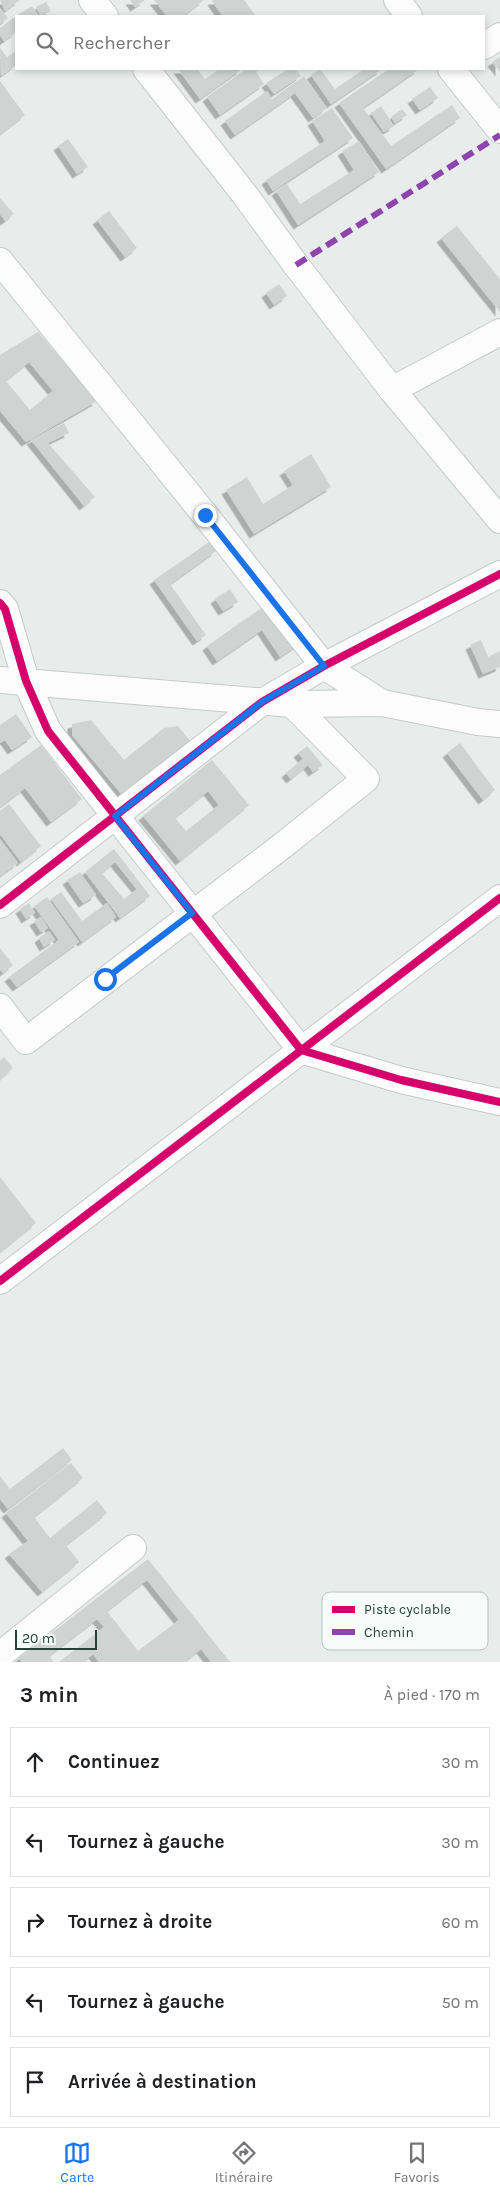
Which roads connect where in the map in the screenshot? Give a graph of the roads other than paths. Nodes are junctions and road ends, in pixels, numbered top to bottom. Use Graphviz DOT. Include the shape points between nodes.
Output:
graph roads {
  1 [pos="92,0"];
  2 [pos="397,0"];
  3 [pos="104,15"];
  4 [pos="409,15"];
  5 [pos="500,36"];
  6 [pos="485,45"];
  7 [pos="147,70"];
  8 [pos="452,70"];
  9 [pos="500,130"];
  10 [pos="0,261"];
  11 [pos="500,332"];
  12 [pos="392,390"];
  13 [pos="500,520"];
  14 [pos="500,574"];
  15 [pos="0,603"];
  16 [pos="324,666"];
  17 [pos="0,680"];
  18 [pos="26,681"];
  19 [pos="262,702"];
  20 [pos="382,703"];
  21 [pos="292,704"];
  22 [pos="500,724"];
  23 [pos="115,816"];
  24 [pos="500,898"];
  25 [pos="0,905"];
  26 [pos="192,913"];
  27 [pos="0,1007"];
  28 [pos="301,1050"];
  29 [pos="500,1102"];
  30 [pos="0,1281"];
  31 [pos="133,1548"];
  32 [pos="0,1655"];
  1 -- 3 [label="street"];
  2 -- 4 [label="street"];
  5 -- 6 [label="street"];
  7 -- 12 [label="street"];
  8 -- 9 [label="street"];
  10 -- 16 [label="street"];
  11 -- 12 [label="street"];
  12 -- 13 [label="street"];
  14 -- 16 [label="street"];
  15 -- 18 [label="street" via="5,609"];
  16 -- 19 [label="street"];
  16 -- 20 [label="street"];
  17 -- 18 [label="street"];
  18 -- 19 [label="street"];
  18 -- 23 [label="street" via="48,731"];
  19 -- 21 [label="street"];
  19 -- 23 [label="street"];
  20 -- 21 [label="street"];
  20 -- 22 [label="street"];
  21 -- 26 [label="street" via="366,779"];
  23 -- 25 [label="street"];
  23 -- 26 [label="street"];
  24 -- 28 [label="street"];
  26 -- 27 [label="street" via="26,1041"];
  26 -- 28 [label="street"];
  28 -- 29 [label="street" via="401,1080"];
  28 -- 30 [label="street"];
  31 -- 32 [label="street"];
}
